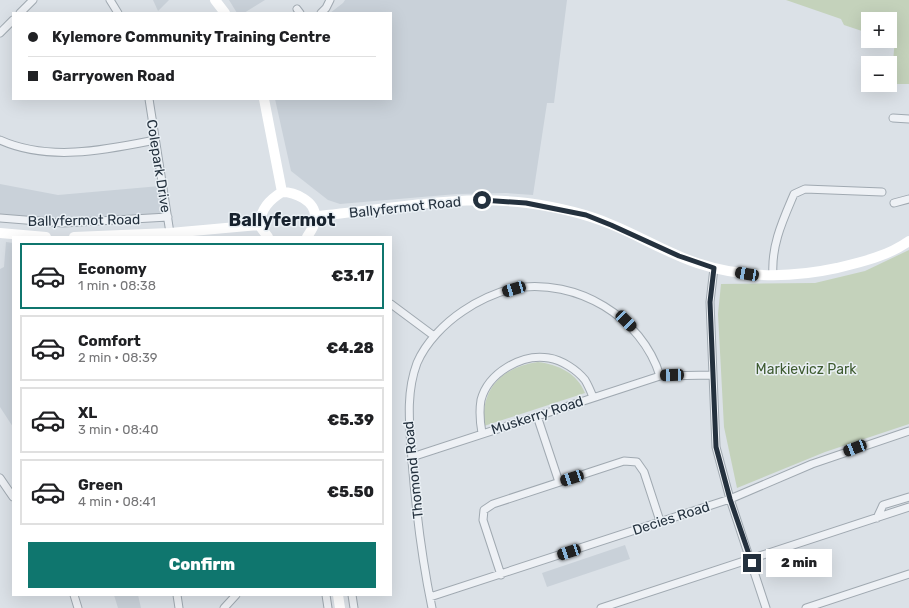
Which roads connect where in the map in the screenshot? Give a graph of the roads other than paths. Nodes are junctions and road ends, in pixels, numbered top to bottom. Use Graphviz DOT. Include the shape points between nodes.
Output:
graph roads {
  1 [pos="33,0"];
  2 [pos="110,0"];
  3 [pos="215,0"];
  4 [pos="330,0"];
  5 [pos="21,12"];
  6 [pos="117,12"];
  7 [pos="224,12"];
  8 [pos="322,12"];
  9 [pos="12,21"];
  10 [pos="0,33"];
  11 [pos="149,100"];
  12 [pos="264,100"];
  13 [pos="893,118"];
  14 [pos="909,119"];
  15 [pos="0,140"];
  16 [pos="156,140"];
  17 [pos="282,192"];
  18 [pos="882,192"];
  19 [pos="909,200"];
  20 [pos="894,203"];
  21 [pos="316,216"];
  22 [pos="168,217"];
  23 [pos="0,218"];
  24 [pos="259,225"];
  25 [pos="0,233"];
  26 [pos="170,233"];
  27 [pos="34,236"];
  28 [pos="120,236"];
  29 [pos="267,236"];
  30 [pos="308,236"];
  31 [pos="909,241"];
  32 [pos="714,268"];
  33 [pos="773,275"];
  34 [pos="392,305"];
  35 [pos="434,336"];
  36 [pos="712,375"];
  37 [pos="660,376"];
  38 [pos="593,397"];
  39 [pos="537,416"];
  40 [pos="909,431"];
  41 [pos="482,433"];
  42 [pos="412,458"];
  43 [pos="0,478"];
  44 [pos="559,482"];
  45 [pos="12,496"];
  46 [pos="909,497"];
  47 [pos="730,499"];
  48 [pos="909,507"];
  49 [pos="877,518"];
  50 [pos="660,521"];
  51 [pos="750,559"];
  52 [pos="909,574"];
  53 [pos="501,575"];
  54 [pos="74,596"];
  55 [pos="177,596"];
  56 [pos="235,596"];
  57 [pos="326,596"];
  58 [pos="338,596"];
  59 [pos="352,596"];
  60 [pos="430,597"];
  61 [pos="78,608"];
  62 [pos="179,608"];
  63 [pos="224,608"];
  64 [pos="328,608"];
  65 [pos="340,608"];
  66 [pos="354,608"];
  67 [pos="432,608"];
  68 [pos="601,608"];
  69 [pos="766,608"];
  70 [pos="806,608"];
  1 -- 5 [label="street"];
  2 -- 6 [label="street"];
  3 -- 7 [label="main road"];
  4 -- 8 [label="street"];
  9 -- 10 [label="street"];
  11 -- 16 [label="street, Colepark Drive"];
  12 -- 17 [label="main road"];
  13 -- 14 [label="street"];
  15 -- 16 [label="street" via="39,150 67,153"];
  16 -- 22 [label="street, Colepark Drive"];
  17 -- 21 [label="main road" via="296,194 305,200 313,208"];
  17 -- 24 [label="main road" via="265,206"];
  18 -- 33 [label="street" via="805,189 794,194 776,239 772,260"];
  19 -- 20 [label="street"];
  21 -- 30 [label="main road"];
  21 -- 32 [label="main road, Ballyfermot Road" via="450,202 526,203 586,215 679,256"];
  22 -- 23 [label="street, Ballyfermot Road" via="63,223"];
  22 -- 26 [label="street, Colepark Drive"];
  24 -- 26 [label="main road, Ballyfermot Road"];
  24 -- 29 [label="main road"];
  25 -- 27 [label="main road, Ballyfermot Road"];
  26 -- 28 [label="main road, Ballyfermot Road"];
  31 -- 33 [label="main road, Ballyfermot Road" via="888,253 848,265 809,273"];
  32 -- 33 [label="main road, Ballyfermot Road" via="747,274"];
  32 -- 36 [label="street" via="710,302"];
  34 -- 35 [label="street"];
  35 -- 37 [label="street, Thomond Road" via="453,318 476,303 499,293 529,287 563,290 589,299 626,321 652,354"];
  35 -- 42 [label="street, Thomond Road" via="418,362 412,385 408,416"];
  36 -- 37 [label="street, Muskerry Road"];
  36 -- 47 [label="street" via="716,447"];
  37 -- 38 [label="street, Muskerry Road"];
  38 -- 39 [label="street, Muskerry Road"];
  38 -- 41 [label="street, Muskerry Road" via="585,380 567,365 549,358 521,361 500,371 490,382 482,398 479,418"];
  39 -- 41 [label="street, Muskerry Road"];
  39 -- 44 [label="street"];
  40 -- 47 [label="street, Decies Road" via="812,464"];
  41 -- 42 [label="street, Muskerry Road"];
  42 -- 60 [label="street, Thomond Road" via="423,561"];
  43 -- 45 [label="street"];
  44 -- 50 [label="street" via="624,460 637,462 644,472"];
  44 -- 53 [label="street" via="492,504 484,510 483,520"];
  46 -- 49 [label="street" via="883,506"];
  47 -- 50 [label="street, Decies Road"];
  47 -- 51 [label="street"];
  48 -- 49 [label="street"];
  49 -- 51 [label="street"];
  50 -- 53 [label="street, Decies Road"];
  51 -- 68 [label="street"];
  51 -- 69 [label="street"];
  52 -- 70 [label="street"];
  53 -- 60 [label="street, Decies Road"];
  54 -- 61 [label="street"];
  55 -- 62 [label="street"];
  56 -- 63 [label="street"];
  57 -- 64 [label="street"];
  58 -- 65 [label="main road"];
  59 -- 66 [label="street"];
  60 -- 67 [label="street, Thomond Road"];
}
